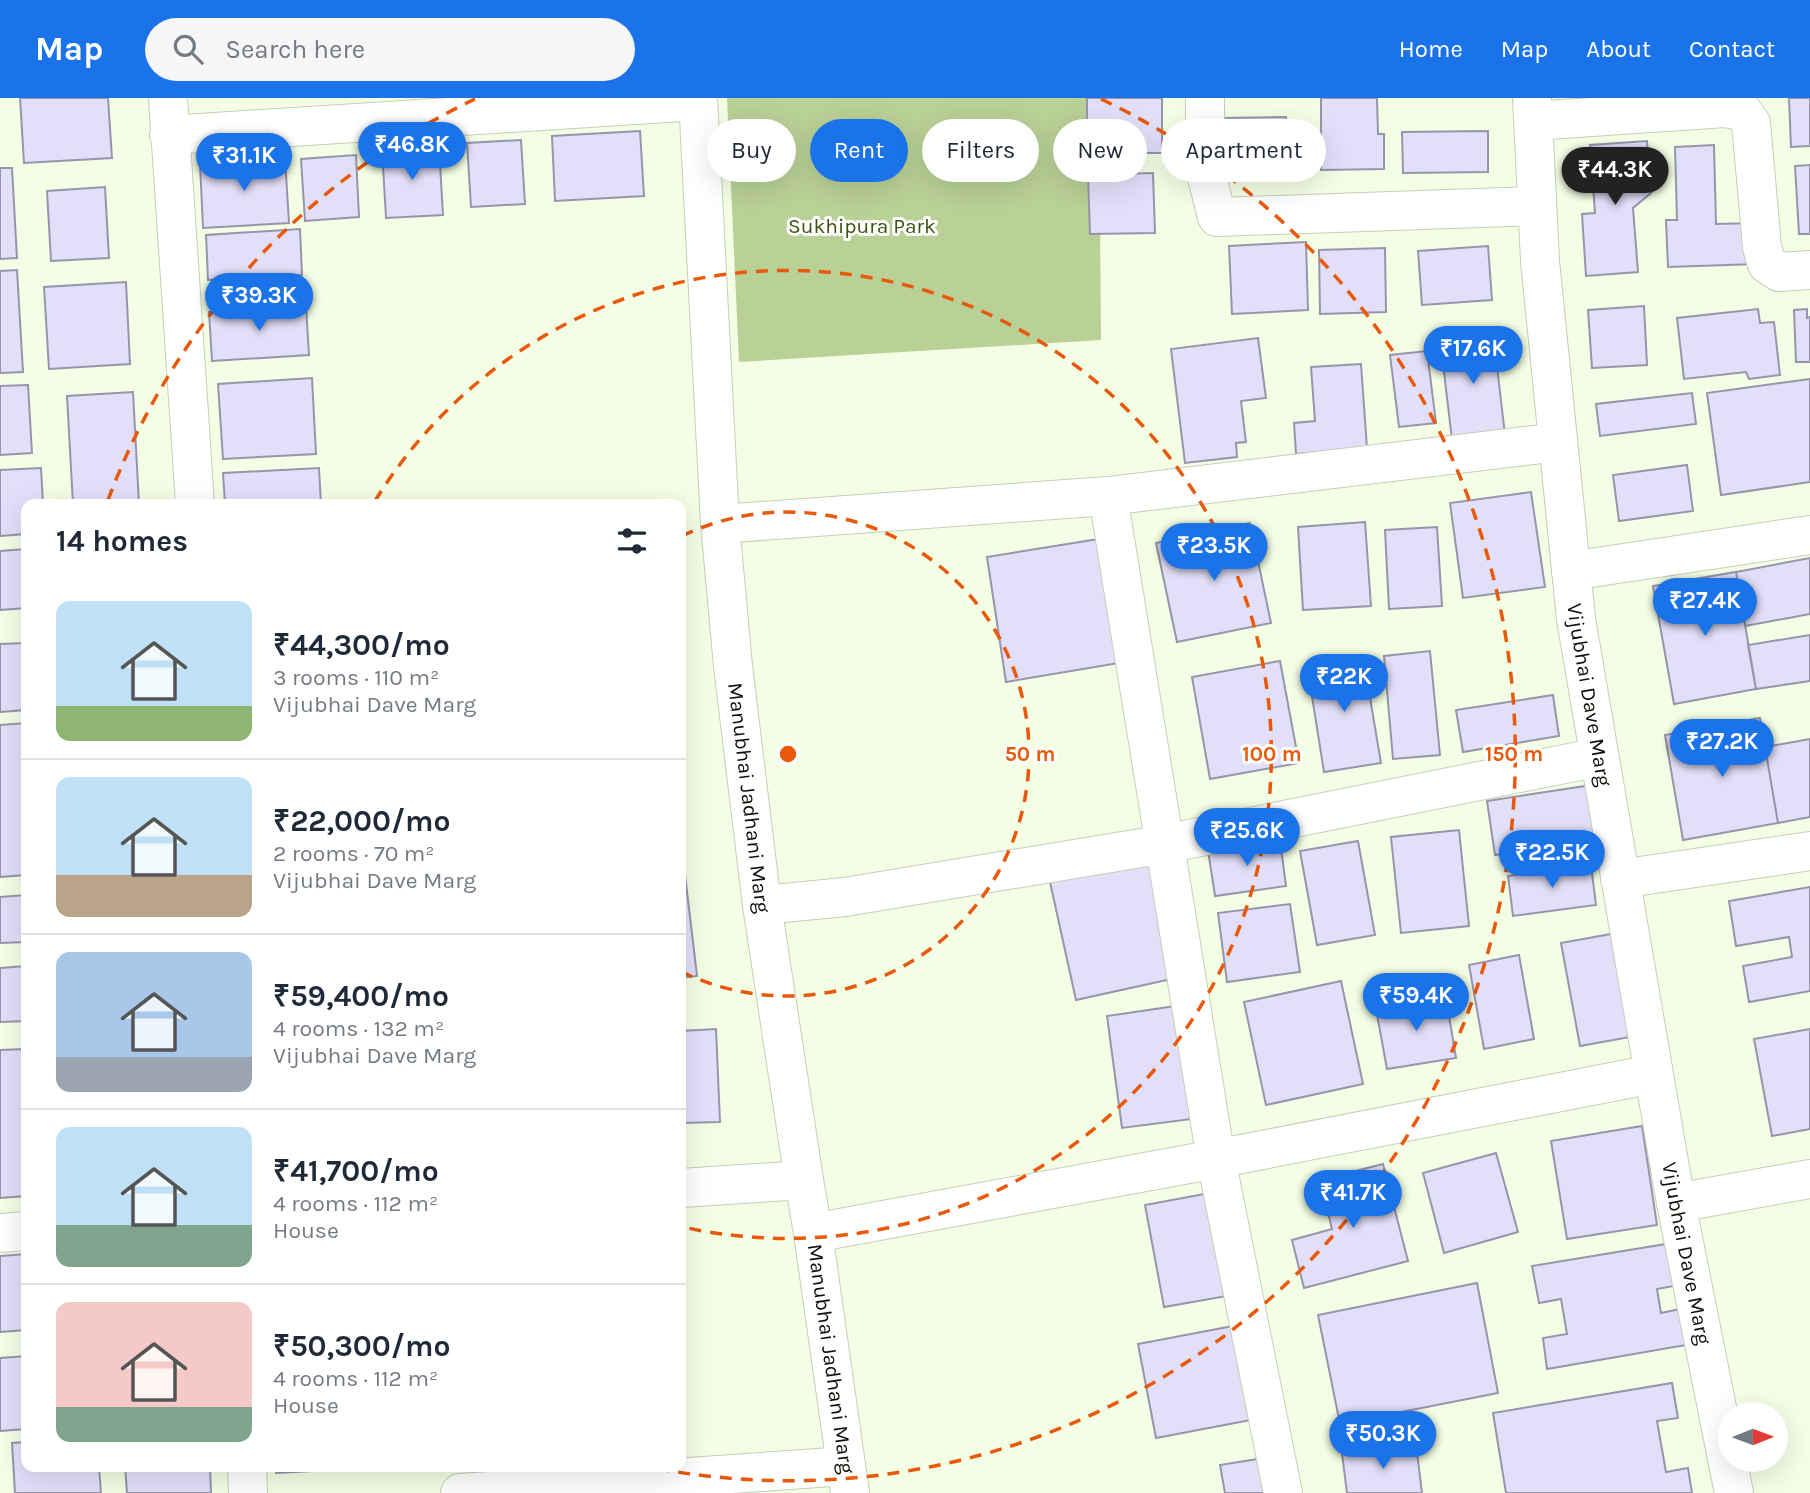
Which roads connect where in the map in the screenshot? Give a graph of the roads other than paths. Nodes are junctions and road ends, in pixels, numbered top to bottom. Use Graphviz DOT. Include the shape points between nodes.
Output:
graph roads {
  1 [pos="1205,98"];
  2 [pos="698,99"];
  3 [pos="487,106"];
  4 [pos="1532,109"];
  5 [pos="168,117"];
  6 [pos="1537,206"];
  7 [pos="1810,270"];
  8 [pos="1558,442"];
  9 [pos="1108,496"];
  10 [pos="195,499"];
  11 [pos="720,524"];
  12 [pos="1810,535"];
  13 [pos="1571,571"];
  14 [pos="1600,757"];
  15 [pos="1165,844"];
  16 [pos="1810,851"];
  17 [pos="1620,879"];
  18 [pos="762,905"];
  19 [pos="1653,1073"];
  20 [pos="1216,1159"];
  21 [pos="804,1180"];
  22 [pos="1810,1180"];
  23 [pos="686,1188"];
  24 [pos="1676,1203"];
  25 [pos="21,1231"];
  26 [pos="0,1233"];
  27 [pos="813,1233"];
  28 [pos="247,1472"];
  29 [pos="848,1479"];
  30 [pos="248,1493"];
  31 [pos="460,1493"];
  32 [pos="1283,1493"];
  33 [pos="1734,1493"];
  1 -- 6 [label="street" via="1205,169 1217,217"];
  2 -- 3 [label="street"];
  2 -- 11 [label="street, Manubhai Jadhani Marg"];
  3 -- 5 [label="street"];
  4 -- 6 [label="street, Vijubhai Dave Marg"];
  4 -- 7 [label="street" via="1742,111 1751,123 1767,264 1779,272"];
  5 -- 10 [label="street"];
  6 -- 8 [label="street, Vijubhai Dave Marg"];
  8 -- 9 [label="street"];
  8 -- 13 [label="street, Vijubhai Dave Marg"];
  9 -- 11 [label="street"];
  9 -- 15 [label="street"];
  11 -- 18 [label="street, Manubhai Jadhani Marg"];
  12 -- 13 [label="street"];
  13 -- 14 [label="street, Vijubhai Dave Marg"];
  14 -- 15 [label="street"];
  14 -- 17 [label="street, Vijubhai Dave Marg"];
  15 -- 18 [label="street" via="845,897"];
  15 -- 20 [label="street"];
  16 -- 17 [label="street"];
  17 -- 19 [label="street, Vijubhai Dave Marg"];
  18 -- 21 [label="street, Manubhai Jadhani Marg"];
  19 -- 20 [label="street"];
  19 -- 24 [label="street, Vijubhai Dave Marg"];
  20 -- 27 [label="street"];
  20 -- 32 [label="street"];
  21 -- 23 [label="street"];
  21 -- 27 [label="street, Manubhai Jadhani Marg"];
  22 -- 24 [label="street"];
  24 -- 33 [label="street, Vijubhai Dave Marg"];
  25 -- 26 [label="street"];
  27 -- 29 [label="street, Manubhai Jadhani Marg"];
  28 -- 30 [label="street"];
  29 -- 31 [label="street"];
}
